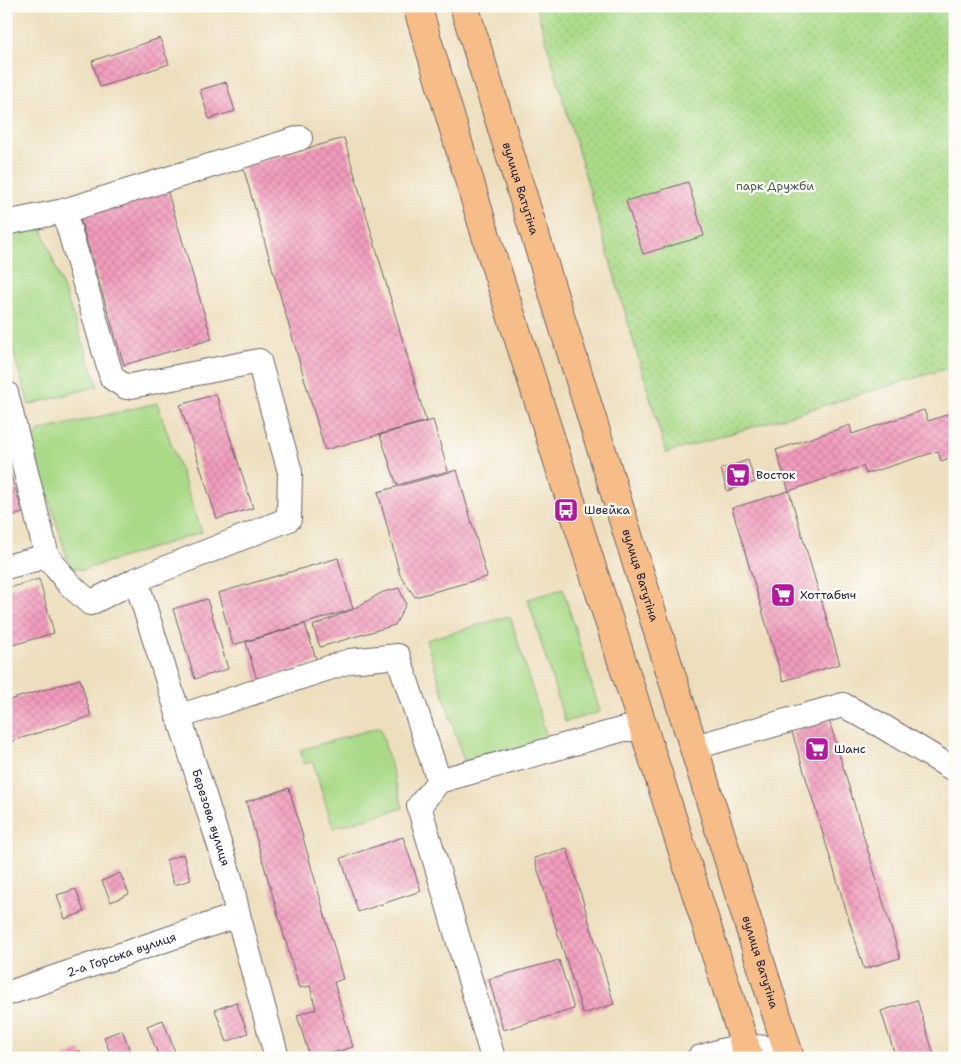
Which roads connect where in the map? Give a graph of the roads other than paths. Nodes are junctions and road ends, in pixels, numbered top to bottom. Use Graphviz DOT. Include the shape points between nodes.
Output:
graph roads {
  1 [pos="417,6"];
  2 [pos="464,6"];
  3 [pos="300,138"];
  4 [pos="64,211"];
  5 [pos="6,223"];
  6 [pos="6,393"];
  7 [pos="48,556"];
  8 [pos="6,567"];
  9 [pos="136,580"];
  10 [pos="178,716"];
  11 [pos="643,729"];
  12 [pos="694,747"];
  13 [pos="955,768"];
  14 [pos="439,781"];
  15 [pos="238,915"];
  16 [pos="6,994"];
  17 [pos="747,1052"];
  18 [pos="788,1054"];
  19 [pos="277,1058"];
  20 [pos="493,1058"];
  21 [pos="699,1058"];
  1 -- 11 [label="main road" via="489,246"];
  2 -- 12 [label="main road, вулиця Ватутіна"];
  3 -- 4 [label="street"];
  4 -- 5 [label="street"];
  4 -- 9 [label="street" via="112,378 126,387 258,361 290,472 289,519"];
  6 -- 7 [label="street"];
  7 -- 8 [label="street"];
  7 -- 9 [label="street" via="68,583 90,603"];
  9 -- 10 [label="street, Березова вулиця"];
  10 -- 14 [label="street" via="350,661 398,656"];
  10 -- 15 [label="street, Березова вулиця" via="230,878"];
  11 -- 14 [label="street" via="624,729"];
  11 -- 17 [label="main road"];
  12 -- 13 [label="street" via="843,705"];
  12 -- 18 [label="main road, вулиця Ватутіна"];
  14 -- 20 [label="street" via="419,806"];
  15 -- 16 [label="street, 2-а Горська вулиця"];
  15 -- 19 [label="street, Березова вулиця"];
  17 -- 18 [label="street"];
  17 -- 21 [label="street" via="721,1051"];
}
